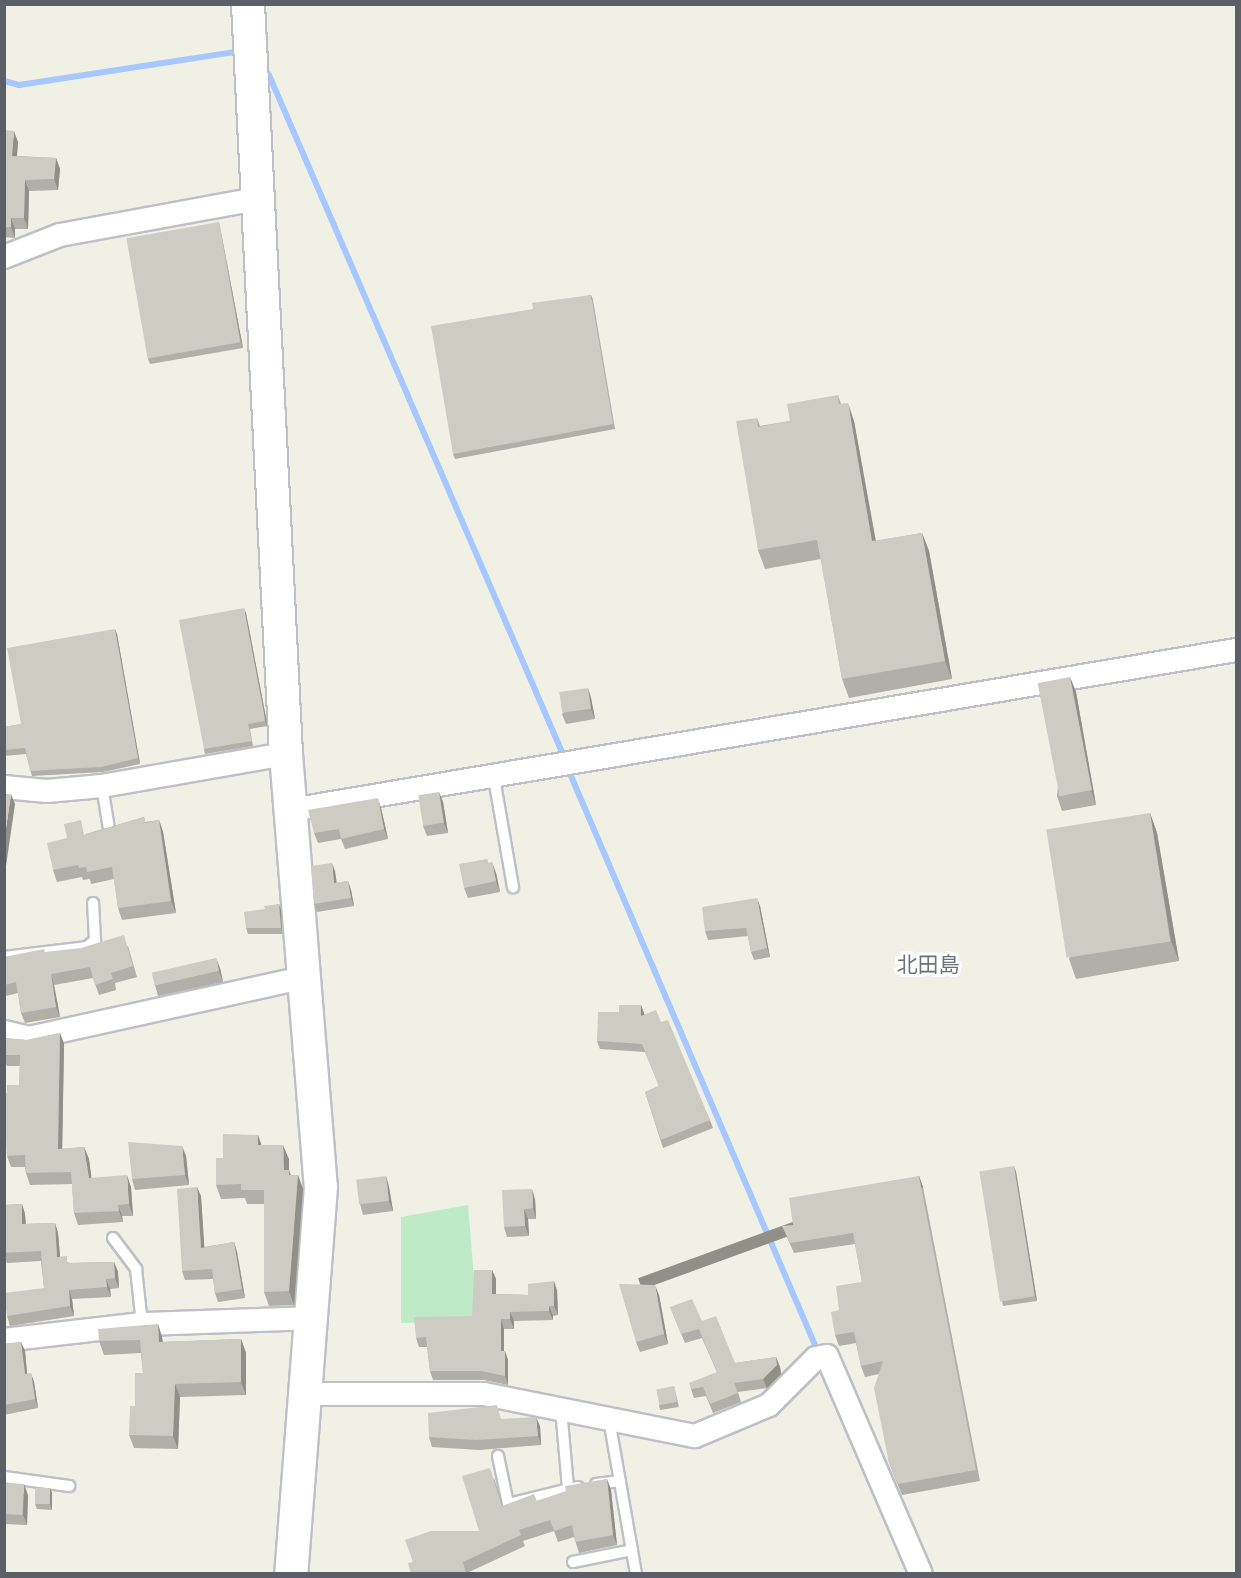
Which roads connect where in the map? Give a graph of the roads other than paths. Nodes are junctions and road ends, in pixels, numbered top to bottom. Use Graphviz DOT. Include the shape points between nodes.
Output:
graph roads {
  1 [pos="248,4"];
  2 [pos="256,199"];
  3 [pos="4,257"];
  4 [pos="1236,650"];
  5 [pos="286,754"];
  6 [pos="494,778"];
  7 [pos="102,786"];
  8 [pos="4,787"];
  9 [pos="291,810"];
  10 [pos="110,835"];
  11 [pos="513,887"];
  12 [pos="93,903"];
  13 [pos="4,957"];
  14 [pos="303,978"];
  15 [pos="4,1032"];
  16 [pos="113,1238"];
  17 [pos="311,1318"];
  18 [pos="142,1324"];
  19 [pos="4,1340"];
  20 [pos="305,1394"];
  21 [pos="561,1409"];
  22 [pos="609,1419"];
  23 [pos="498,1456"];
  24 [pos="4,1477"];
  25 [pos="620,1481"];
  26 [pos="69,1486"];
  27 [pos="568,1488"];
  28 [pos="632,1550"];
  29 [pos="573,1562"];
  30 [pos="291,1574"];
  31 [pos="636,1574"];
  32 [pos="921,1574"];
  1 -- 2 [label="street"];
  2 -- 3 [label="street" via="60,234"];
  2 -- 5 [label="street"];
  4 -- 6 [label="street"];
  5 -- 7 [label="street"];
  5 -- 9 [label="street"];
  6 -- 9 [label="street"];
  6 -- 11 [label="lane"];
  7 -- 8 [label="street" via="46,791"];
  7 -- 10 [label="lane"];
  9 -- 14 [label="street"];
  12 -- 13 [label="lane" via="95,940 87,947"];
  14 -- 15 [label="street" via="29,1038"];
  14 -- 17 [label="street" via="321,1187"];
  16 -- 18 [label="lane" via="136,1269"];
  17 -- 18 [label="street"];
  17 -- 20 [label="street"];
  18 -- 19 [label="street"];
  20 -- 21 [label="street" via="484,1394"];
  20 -- 30 [label="street"];
  21 -- 22 [label="street"];
  21 -- 27 [label="lane"];
  22 -- 25 [label="lane"];
  22 -- 32 [label="street" via="695,1436 769,1405 816,1358 827,1356"];
  23 -- 27 [label="lane" via="508,1504"];
  24 -- 26 [label="lane"];
  25 -- 27 [label="lane"];
  25 -- 28 [label="lane"];
  28 -- 29 [label="lane"];
  28 -- 31 [label="lane"];
}
